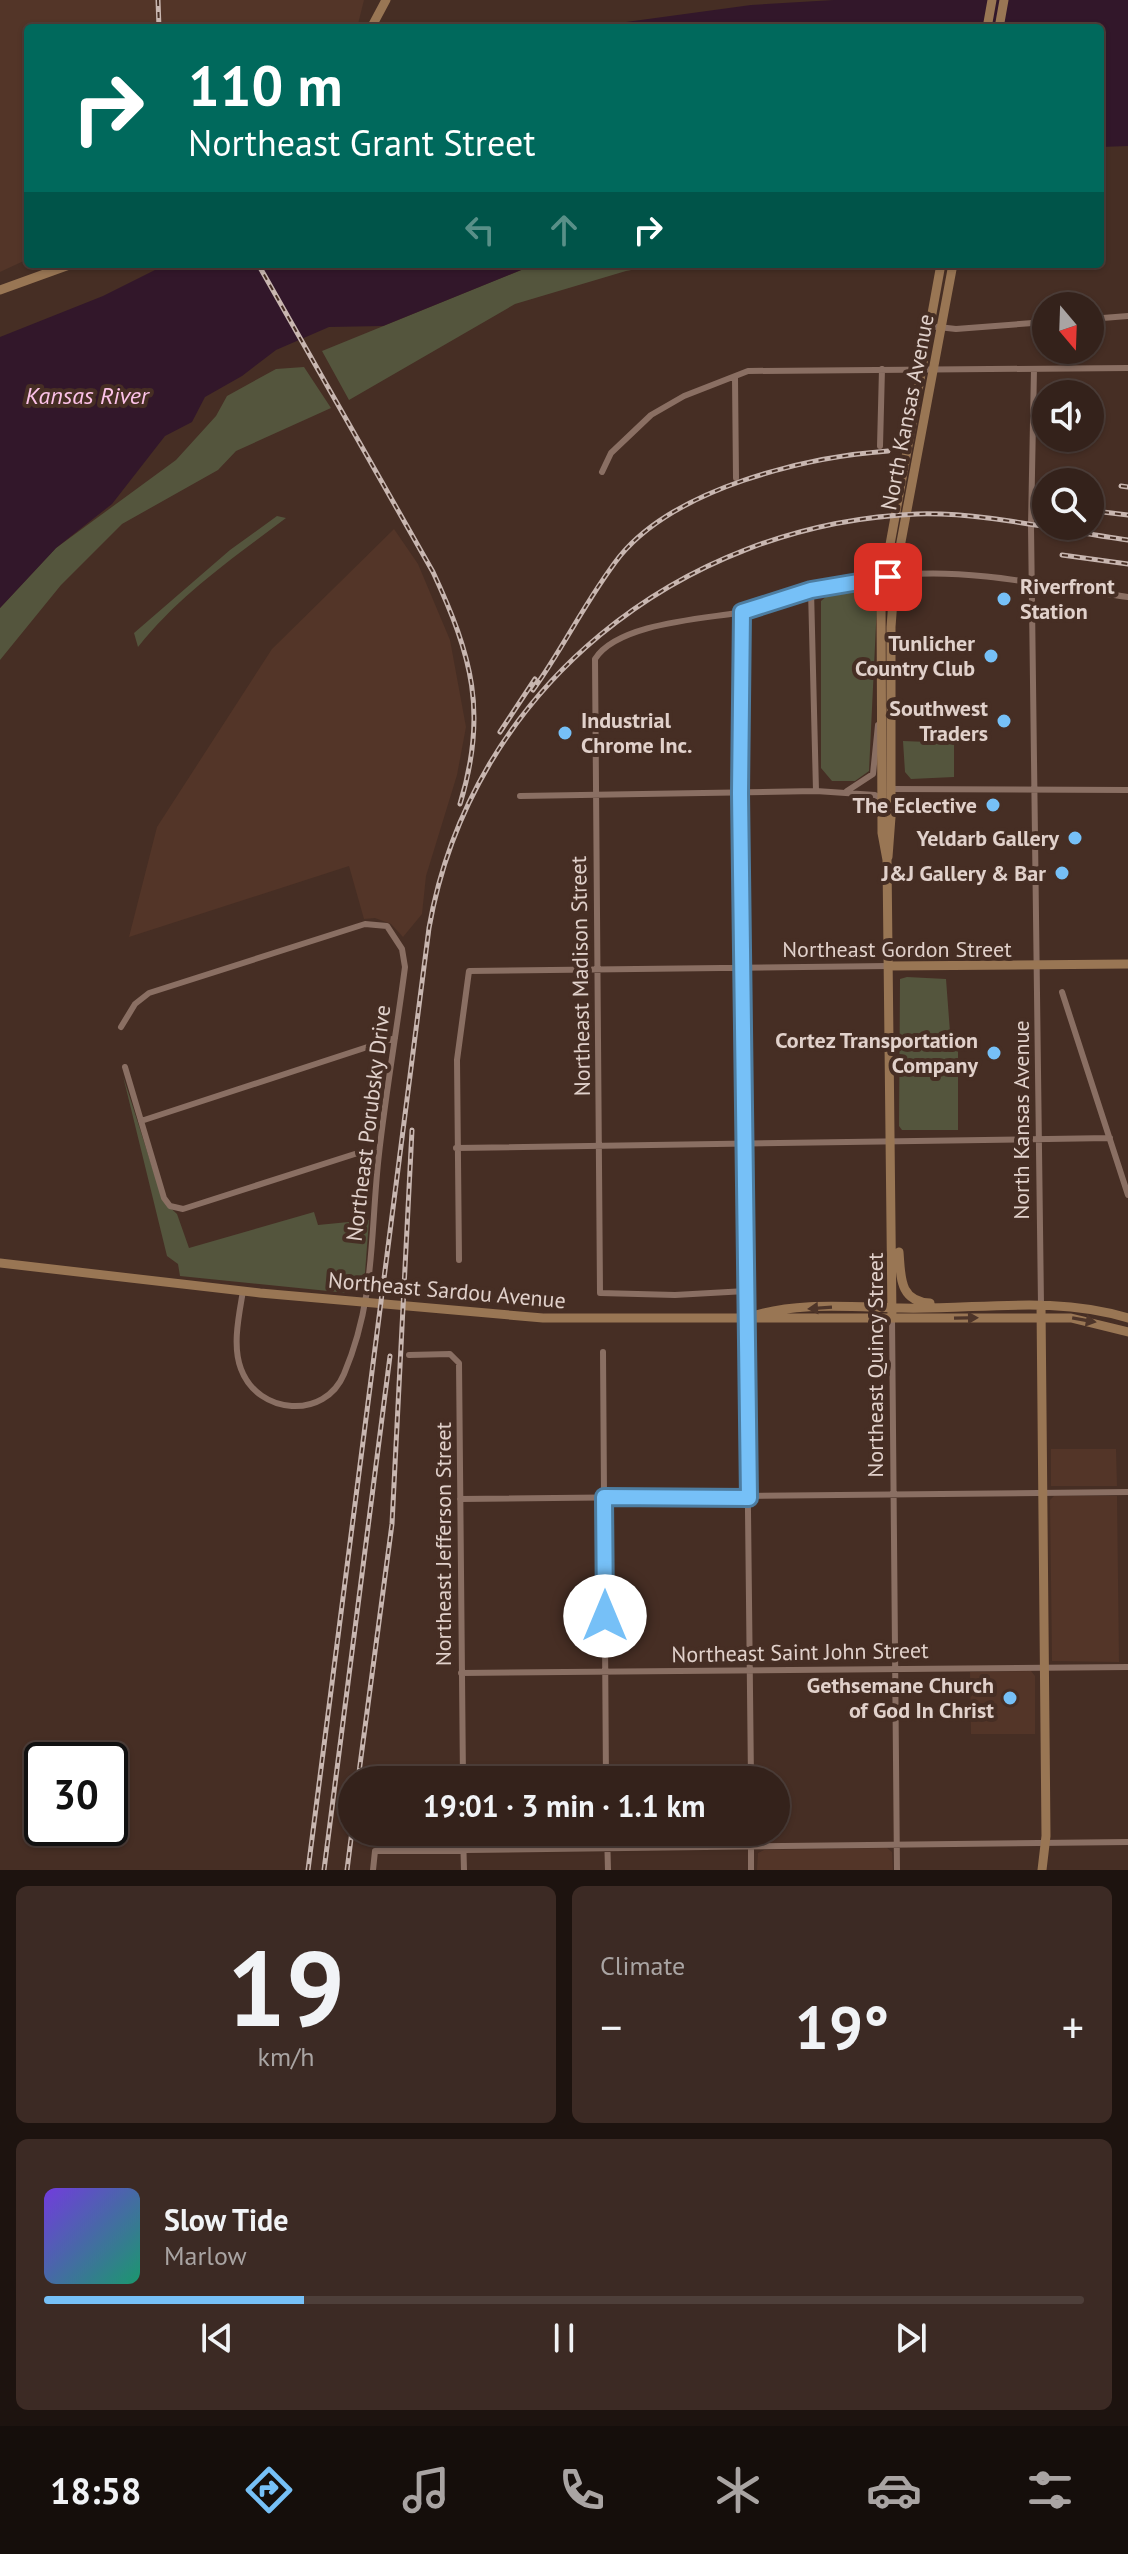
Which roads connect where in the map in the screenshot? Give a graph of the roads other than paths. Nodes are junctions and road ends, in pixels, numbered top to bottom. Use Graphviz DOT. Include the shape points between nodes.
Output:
graph roads {
  1 [pos="386,0"];
  2 [pos="992,0"];
  3 [pos="1004,0"];
  4 [pos="373,24"];
  5 [pos="988,24"];
  6 [pos="1000,24"];
  7 [pos="61,268"];
  8 [pos="940,268"];
  9 [pos="952,268"];
  10 [pos="0,290"];
  11 [pos="1128,316"];
  12 [pos="1104,318"];
  13 [pos="1032,323"];
  14 [pos="929,326"];
  15 [pos="941,328"];
  16 [pos="1128,368"];
  17 [pos="882,369"];
  18 [pos="1034,369"];
  19 [pos="735,378"];
  20 [pos="880,446"];
  21 [pos="602,472"];
  22 [pos="736,478"];
  23 [pos="1035,585"];
  24 [pos="811,590"];
  25 [pos="1128,597"];
  26 [pos="742,612"];
  27 [pos="891,711"];
  28 [pos="879,714"];
  29 [pos="891,789"];
  30 [pos="1128,790"];
  31 [pos="816,791"];
  32 [pos="1035,791"];
  33 [pos="846,792"];
  34 [pos="740,793"];
  35 [pos="596,795"];
  36 [pos="520,796"];
  37 [pos="881,799"];
  38 [pos="887,860"];
  39 [pos="1128,964"];
  40 [pos="888,966"];
  41 [pos="1038,966"];
  42 [pos="744,968"];
  43 [pos="598,969"];
  44 [pos="1062,992"];
  45 [pos="121,1027"];
  46 [pos="395,1038"];
  47 [pos="125,1067"];
  48 [pos="141,1121"];
  49 [pos="1110,1138"];
  50 [pos="1039,1140"];
  51 [pos="889,1142"];
  52 [pos="745,1144"];
  53 [pos="600,1145"];
  54 [pos="456,1148"];
  55 [pos="379,1152"];
  56 [pos="1126,1185"];
  57 [pos="1128,1195"];
  58 [pos="891,1226"];
  59 [pos="459,1260"];
  60 [pos="0,1263"];
  61 [pos="243,1291"];
  62 [pos="746,1291"];
  63 [pos="964,1305"];
  64 [pos="1041,1305"];
  65 [pos="893,1313"];
  66 [pos="1039,1317"];
  67 [pos="747,1318"];
  68 [pos="1128,1318"];
  69 [pos="1128,1332"];
  70 [pos="603,1352"];
  71 [pos="409,1355"];
  72 [pos="1128,1492"];
  73 [pos="1041,1493"];
  74 [pos="893,1496"];
  75 [pos="604,1497"];
  76 [pos="749,1498"];
  77 [pos="460,1499"];
  78 [pos="1128,1667"];
  79 [pos="1042,1668"];
  80 [pos="895,1669"];
  81 [pos="751,1670"];
  82 [pos="605,1672"];
  83 [pos="461,1673"];
  84 [pos="463,1766"];
  85 [pos="606,1766"];
  86 [pos="751,1766"];
  87 [pos="1128,1842"];
  88 [pos="1045,1843"];
  89 [pos="897,1844"];
  90 [pos="790,1845"];
  91 [pos="464,1846"];
  92 [pos="751,1846"];
  93 [pos="608,1848"];
  94 [pos="464,1849"];
  95 [pos="373,1870"];
  96 [pos="464,1870"];
  97 [pos="608,1870"];
  98 [pos="751,1870"];
  99 [pos="897,1870"];
  100 [pos="1042,1870"];
  1 -- 4 [label="main road"];
  2 -- 5 [label="main road"];
  3 -- 6 [label="main road"];
  7 -- 10 [label="main road"];
  8 -- 14 [label="main road, North Kansas Avenue"];
  9 -- 15 [label="main road, North Kansas Avenue"];
  11 -- 12 [label="street"];
  13 -- 15 [label="street"];
  14 -- 15 [label="street"];
  14 -- 28 [label="main road, North Kansas Avenue" via="881,594"];
  15 -- 27 [label="main road, North Kansas Avenue" via="895,574"];
  16 -- 18 [label="street"];
  17 -- 18 [label="street"];
  17 -- 19 [label="street" via="748,371"];
  17 -- 20 [label="street"];
  18 -- 23 [label="street, North Kansas Avenue"];
  19 -- 21 [label="street" via="684,396 651,415 611,453"];
  19 -- 22 [label="street"];
  23 -- 24 [label="street" via="921,574"];
  23 -- 25 [label="street"];
  23 -- 32 [label="street, North Kansas Avenue"];
  24 -- 26 [label="street"];
  24 -- 31 [label="street"];
  26 -- 34 [label="street"];
  26 -- 35 [label="street, Northeast Madison Street" via="659,624 602,650 595,659"];
  27 -- 29 [label="main road, Northeast Quincy Street"];
  28 -- 33 [label="street" via="873,774"];
  28 -- 37 [label="main road, Northeast Quincy Street"];
  29 -- 32 [label="street"];
  29 -- 38 [label="main road, Northeast Quincy Street"];
  30 -- 32 [label="street"];
  31 -- 33 [label="street"];
  31 -- 34 [label="street"];
  32 -- 41 [label="street, North Kansas Avenue"];
  33 -- 37 [label="street"];
  34 -- 35 [label="street"];
  34 -- 42 [label="street"];
  35 -- 36 [label="street"];
  35 -- 43 [label="street, Northeast Madison Street"];
  37 -- 38 [label="main road, Northeast Quincy Street"];
  38 -- 40 [label="main road, Northeast Quincy Street"];
  39 -- 41 [label="main road, Northeast Gordon Street"];
  40 -- 41 [label="main road, Northeast Gordon Street"];
  40 -- 42 [label="street, Northeast Gordon Street"];
  40 -- 51 [label="main road, Northeast Quincy Street"];
  41 -- 50 [label="street, North Kansas Avenue"];
  42 -- 43 [label="street, Northeast Gordon Street"];
  42 -- 52 [label="street"];
  43 -- 53 [label="street, Northeast Madison Street"];
  43 -- 54 [label="street, Northeast Gordon Street" via="469,971 457,1049"];
  44 -- 49 [label="street"];
  45 -- 46 [label="street, Northeast Porubsky Drive" via="149,993 365,924 387,926 402,949 405,967"];
  46 -- 48 [label="street"];
  46 -- 55 [label="street, Northeast Porubsky Drive"];
  47 -- 48 [label="street"];
  48 -- 55 [label="street" via="164,1198 183,1209 361,1152"];
  49 -- 50 [label="street"];
  49 -- 56 [label="street"];
  50 -- 51 [label="street"];
  50 -- 64 [label="street, North Kansas Avenue"];
  51 -- 52 [label="street"];
  51 -- 58 [label="main road, Northeast Quincy Street"];
  52 -- 53 [label="street"];
  52 -- 62 [label="street"];
  53 -- 54 [label="street"];
  53 -- 62 [label="street, Northeast Madison Street" via="600,1293"];
  54 -- 59 [label="street"];
  55 -- 61 [label="street, Northeast Porubsky Drive" via="364,1322 340,1383 327,1397 305,1407 283,1406 248,1382 237,1355"];
  56 -- 57 [label="street"];
  58 -- 63 [label="main road" via="908,1296 918,1302"];
  58 -- 65 [label="main road, Northeast Quincy Street"];
  60 -- 61 [label="main road, Northeast Sardou Avenue"];
  61 -- 67 [label="main road, Northeast Sardou Avenue" via="583,1320"];
  62 -- 67 [label="street"];
  63 -- 64 [label="main road"];
  63 -- 65 [label="main road"];
  64 -- 66 [label="main road, North Kansas Avenue"];
  64 -- 68 [label="main road" via="1077,1305"];
  65 -- 66 [label="main road, one-way"];
  65 -- 67 [label="main road, Northeast Sardou Avenue"];
  65 -- 74 [label="street, Northeast Quincy Street"];
  66 -- 69 [label="main road, one-way" via="1086,1320"];
  66 -- 73 [label="main road, North Kansas Avenue"];
  67 -- 76 [label="street"];
  70 -- 75 [label="street"];
  71 -- 77 [label="street, Northeast Jefferson Street" via="450,1354 459,1363"];
  72 -- 73 [label="street"];
  73 -- 74 [label="street"];
  73 -- 79 [label="main road, North Kansas Avenue"];
  74 -- 76 [label="street"];
  74 -- 80 [label="street, Northeast Quincy Street"];
  75 -- 76 [label="street"];
  75 -- 77 [label="street"];
  75 -- 82 [label="street"];
  76 -- 81 [label="street"];
  77 -- 83 [label="street, Northeast Jefferson Street"];
  78 -- 79 [label="street, Northeast Saint John Street"];
  79 -- 80 [label="street, Northeast Saint John Street"];
  79 -- 88 [label="main road, North Kansas Avenue"];
  80 -- 81 [label="street, Northeast Saint John Street"];
  80 -- 89 [label="street, Northeast Quincy Street"];
  81 -- 82 [label="street, Northeast Saint John Street"];
  81 -- 86 [label="street"];
  82 -- 83 [label="street, Northeast Saint John Street"];
  82 -- 85 [label="street"];
  83 -- 84 [label="street, Northeast Jefferson Street"];
  87 -- 88 [label="street"];
  88 -- 89 [label="street"];
  88 -- 100 [label="main road, North Kansas Avenue"];
  89 -- 90 [label="street"];
  89 -- 99 [label="street, Northeast Quincy Street"];
  91 -- 94 [label="street"];
  92 -- 93 [label="street"];
  92 -- 98 [label="street"];
  93 -- 94 [label="street"];
  93 -- 97 [label="street"];
  94 -- 95 [label="street" via="375,1851"];
  94 -- 96 [label="street"];
}
